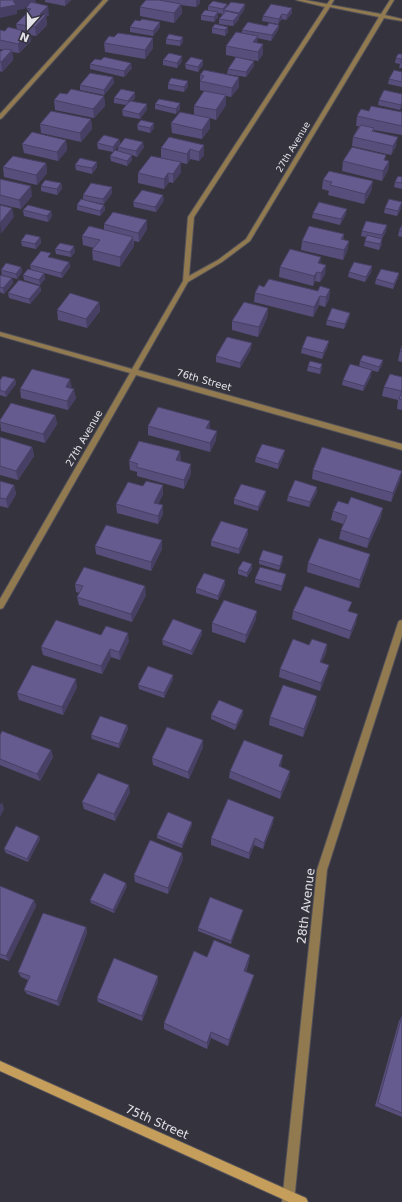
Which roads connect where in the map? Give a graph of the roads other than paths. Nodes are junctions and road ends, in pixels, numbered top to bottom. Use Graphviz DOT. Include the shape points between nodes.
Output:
graph roads {
  1 [pos="106,0"];
  2 [pos="298,0"];
  3 [pos="332,0"];
  4 [pos="392,0"];
  5 [pos="328,6"];
  6 [pos="382,16"];
  7 [pos="402,20"];
  8 [pos="0,117"];
  9 [pos="186,281"];
  10 [pos="0,334"];
  11 [pos="134,370"];
  12 [pos="402,447"];
  13 [pos="0,606"];
  14 [pos="402,623"];
  15 [pos="0,1066"];
  16 [pos="289,1199"];
  17 [pos="302,1202"];
  1 -- 8 [label="street"];
  2 -- 5 [label="street"];
  3 -- 5 [label="street, 27th Avenue"];
  4 -- 6 [label="street, 27th Avenue"];
  5 -- 6 [label="street"];
  5 -- 9 [label="street, 27th Avenue" via="191,216"];
  6 -- 7 [label="street"];
  6 -- 9 [label="street, 27th Avenue" via="248,240 220,261"];
  9 -- 11 [label="street, 27th Avenue"];
  10 -- 11 [label="street, 76th Street"];
  11 -- 12 [label="street, 76th Street"];
  11 -- 13 [label="street, 27th Avenue"];
  14 -- 16 [label="street, 28th Avenue" via="322,870"];
  15 -- 16 [label="street, 75th Street"];
  16 -- 17 [label="street, 75th Street"];
}
